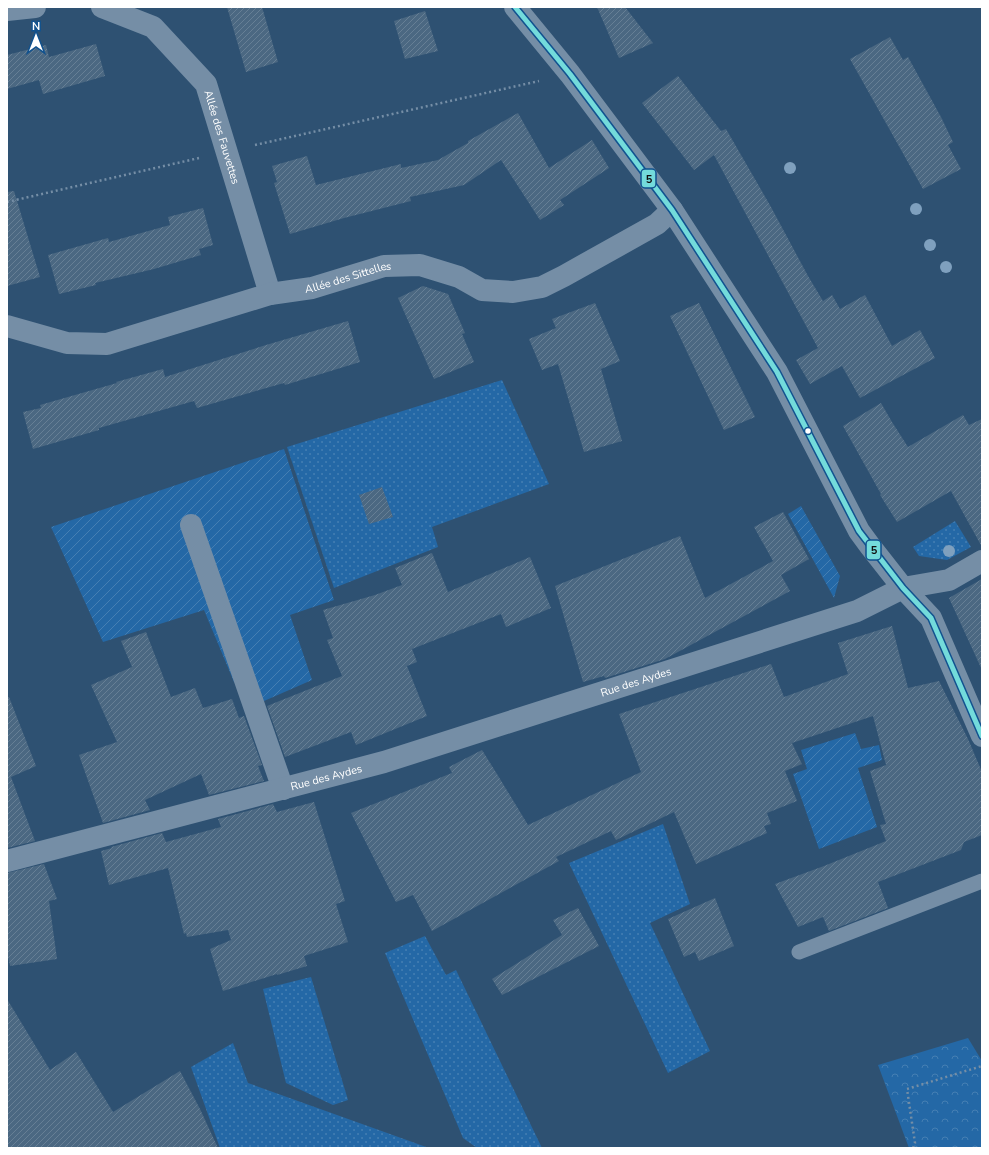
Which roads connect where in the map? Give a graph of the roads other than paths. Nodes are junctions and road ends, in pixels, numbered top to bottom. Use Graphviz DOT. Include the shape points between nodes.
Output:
graph roads {
  1 [pos="35,7"];
  2 [pos="102,7"];
  3 [pos="515,7"];
  4 [pos="7,10"];
  5 [pos="672,210"];
  6 [pos="270,294"];
  7 [pos="7,326"];
  8 [pos="191,525"];
  9 [pos="982,561"];
  10 [pos="903,588"];
  11 [pos="982,736"];
  12 [pos="283,788"];
  13 [pos="7,861"];
  14 [pos="982,882"];
  15 [pos="799,952"];
  1 -- 4 [label="street"];
  2 -- 6 [label="street, Allée des Fauvettes" via="153,27 206,84"];
  3 -- 5 [label="street" via="570,74"];
  5 -- 6 [label="street, Allée des Sittelles" via="657,224 542,287 513,292 482,290 459,277 420,265 384,266 312,288"];
  5 -- 10 [label="street" via="776,372 860,531"];
  6 -- 7 [label="street, Allée des Sittelles" via="107,344 67,343"];
  8 -- 12 [label="street, Rue des Aydes"];
  9 -- 10 [label="street, Rue des Aydes" via="949,580"];
  10 -- 11 [label="street" via="931,618"];
  10 -- 12 [label="street, Rue des Aydes" via="857,611 384,762"];
  12 -- 13 [label="street, Rue des Aydes"];
  14 -- 15 [label="lane"];
}
